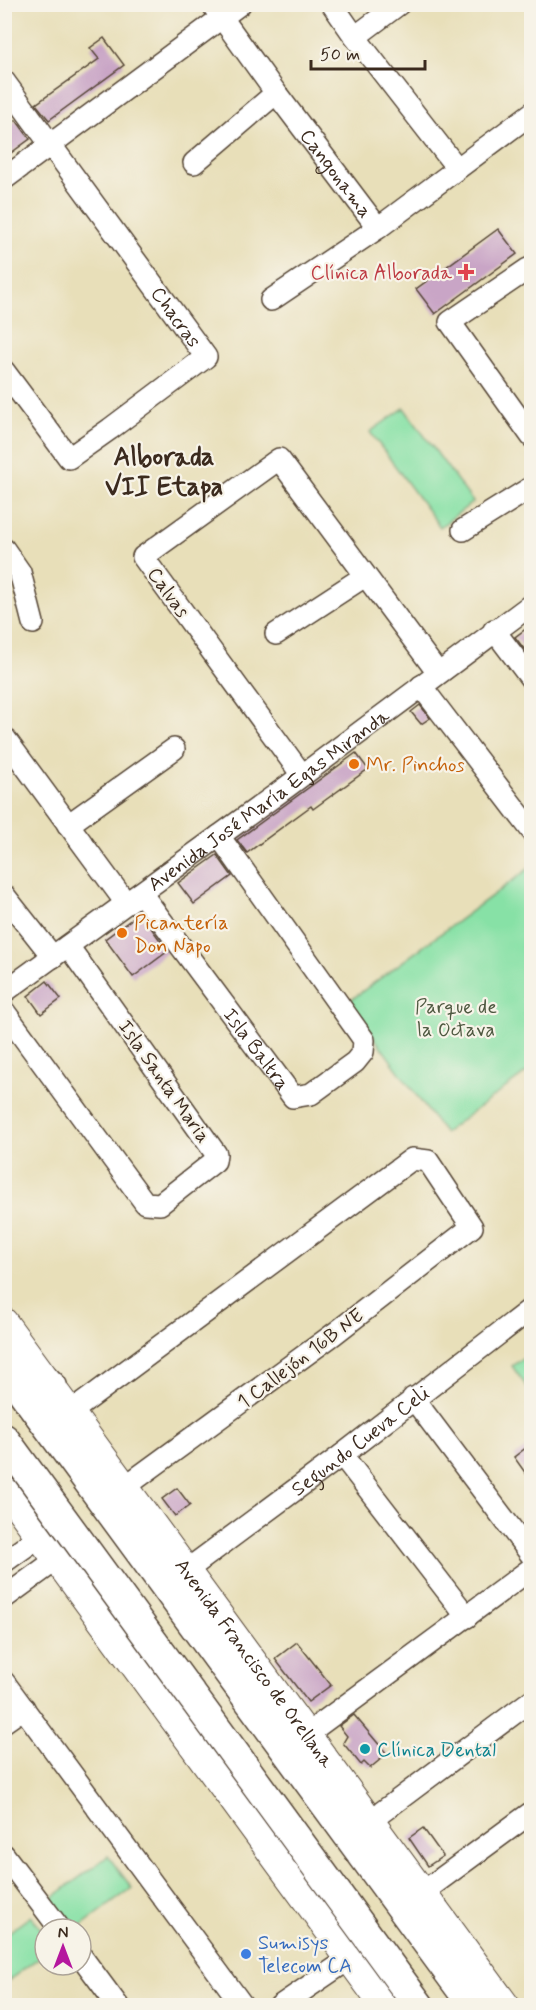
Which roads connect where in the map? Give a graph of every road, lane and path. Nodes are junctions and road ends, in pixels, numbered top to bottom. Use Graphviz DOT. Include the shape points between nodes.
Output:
graph roads {
  1 [pos="240,4"];
  2 [pos="333,4"];
  3 [pos="399,4"];
  4 [pos="217,11"];
  5 [pos="355,37"];
  6 [pos="4,81"];
  7 [pos="276,93"];
  8 [pos="531,113"];
  9 [pos="51,144"];
  10 [pos="194,163"];
  11 [pos="457,168"];
  12 [pos="4,179"];
  13 [pos="378,228"];
  14 [pos="531,273"];
  15 [pos="271,300"];
  16 [pos="4,371"];
  17 [pos="531,437"];
  18 [pos="531,487"];
  19 [pos="463,530"];
  20 [pos="4,549"];
  21 [pos="364,576"];
  22 [pos="531,604"];
  23 [pos="33,623"];
  24 [pos="494,630"];
  25 [pos="276,634"];
  26 [pos="438,673"];
  27 [pos="531,680"];
  28 [pos="421,686"];
  29 [pos="4,737"];
  30 [pos="174,749"];
  31 [pos="302,776"];
  32 [pos="68,825"];
  33 [pos="531,831"];
  34 [pos="219,836"];
  35 [pos="4,895"];
  36 [pos="134,898"];
  37 [pos="60,952"];
  38 [pos="4,992"];
  39 [pos="4,1011"];
  40 [pos="531,1308"];
  41 [pos="4,1321"];
  42 [pos="4,1341"];
  43 [pos="4,1366"];
  44 [pos="52,1387"];
  45 [pos="413,1398"];
  46 [pos="71,1412"];
  47 [pos="4,1439"];
  48 [pos="342,1455"];
  49 [pos="13,1456"];
  50 [pos="126,1486"];
  51 [pos="4,1489"];
  52 [pos="39,1537"];
  53 [pos="531,1556"];
  54 [pos="57,1560"];
  55 [pos="4,1562"];
  56 [pos="531,1568"];
  57 [pos="187,1570"];
  58 [pos="4,1598"];
  59 [pos="467,1617"];
  60 [pos="4,1682"];
  61 [pos="531,1700"];
  62 [pos="24,1708"];
  63 [pos="4,1722"];
  64 [pos="307,1734"];
  65 [pos="531,1812"];
  66 [pos="370,1821"];
  67 [pos="4,1856"];
  68 [pos="423,1892"];
  69 [pos="51,1917"];
  70 [pos="349,1959"];
  71 [pos="93,1972"];
  72 [pos="118,2006"];
  73 [pos="243,2006"];
  74 [pos="280,2006"];
  75 [pos="383,2006"];
  76 [pos="420,2006"];
  77 [pos="474,2006"];
  78 [pos="507,2006"];
  1 -- 4 [label="street"];
  2 -- 5 [label="street"];
  3 -- 5 [label="street"];
  4 -- 7 [label="street, Cangonama"];
  4 -- 9 [label="street"];
  5 -- 11 [label="street"];
  6 -- 9 [label="street, Chacras"];
  7 -- 10 [label="street"];
  7 -- 13 [label="street, Cangonama"];
  8 -- 11 [label="street, Cangonama"];
  9 -- 12 [label="street"];
  9 -- 16 [label="street, Chacras" via="206,357 69,458"];
  11 -- 13 [label="street, Cangonama"];
  13 -- 15 [label="street"];
  14 -- 17 [label="street" via="528,269 450,322"];
  18 -- 19 [label="street"];
  20 -- 23 [label="street" via="20,572"];
  21 -- 25 [label="street"];
  21 -- 26 [label="street, Calvas"];
  21 -- 31 [label="street, Calvas" via="279,459 143,557"];
  22 -- 24 [label="street, Avenida José María Egas Miranda"];
  24 -- 26 [label="street, Avenida José María Egas Miranda"];
  24 -- 27 [label="street"];
  26 -- 28 [label="street, Avenida José María Egas Miranda"];
  28 -- 31 [label="street, Avenida José María Egas Miranda"];
  28 -- 33 [label="street"];
  29 -- 32 [label="street"];
  30 -- 32 [label="street"];
  31 -- 34 [label="street, Avenida José María Egas Miranda"];
  32 -- 36 [label="street"];
  34 -- 36 [label="street, Avenida José María Egas Miranda"];
  34 -- 36 [label="street, Isla Baltra" via="364,1040 363,1052 355,1062 311,1094 293,1096"];
  35 -- 37 [label="street"];
  36 -- 37 [label="street, Avenida José María Egas Miranda"];
  37 -- 38 [label="street, Avenida José María Egas Miranda"];
  37 -- 39 [label="street, Isla Santa Maria" via="216,1154 214,1161 160,1204 145,1203"];
  40 -- 45 [label="street, Segundo Cueva Celi"];
  41 -- 44 [label="main road, Avenida Francisco de Orellana"];
  42 -- 44 [label="highway"];
  43 -- 77 [label="highway, Avenida Francisco de Orellana"];
  44 -- 46 [label="main road, Avenida Francisco de Orellana"];
  45 -- 48 [label="street, Segundo Cueva Celi"];
  45 -- 53 [label="street"];
  46 -- 50 [label="main road, Avenida Francisco de Orellana"];
  46 -- 50 [label="street, 1 Callejón 16B NE" via="412,1159 428,1161 472,1227"];
  47 -- 49 [label="highway"];
  48 -- 57 [label="street, Segundo Cueva Celi"];
  48 -- 59 [label="street"];
  49 -- 76 [label="highway"];
  50 -- 57 [label="main road, Avenida Francisco de Orellana"];
  51 -- 52 [label="main road"];
  52 -- 54 [label="main road"];
  52 -- 55 [label="street"];
  54 -- 58 [label="street"];
  54 -- 70 [label="main road"];
  56 -- 59 [label="street"];
  57 -- 64 [label="main road, Avenida Francisco de Orellana"];
  59 -- 64 [label="street"];
  60 -- 62 [label="street"];
  61 -- 66 [label="street"];
  62 -- 63 [label="street"];
  62 -- 73 [label="street"];
  64 -- 66 [label="main road, Avenida Francisco de Orellana"];
  65 -- 68 [label="street"];
  66 -- 68 [label="main road, Avenida Francisco de Orellana"];
  67 -- 69 [label="street"];
  68 -- 78 [label="main road, Avenida Francisco de Orellana"];
  70 -- 74 [label="street"];
  70 -- 75 [label="main road"];
  71 -- 72 [label="street"];
}
